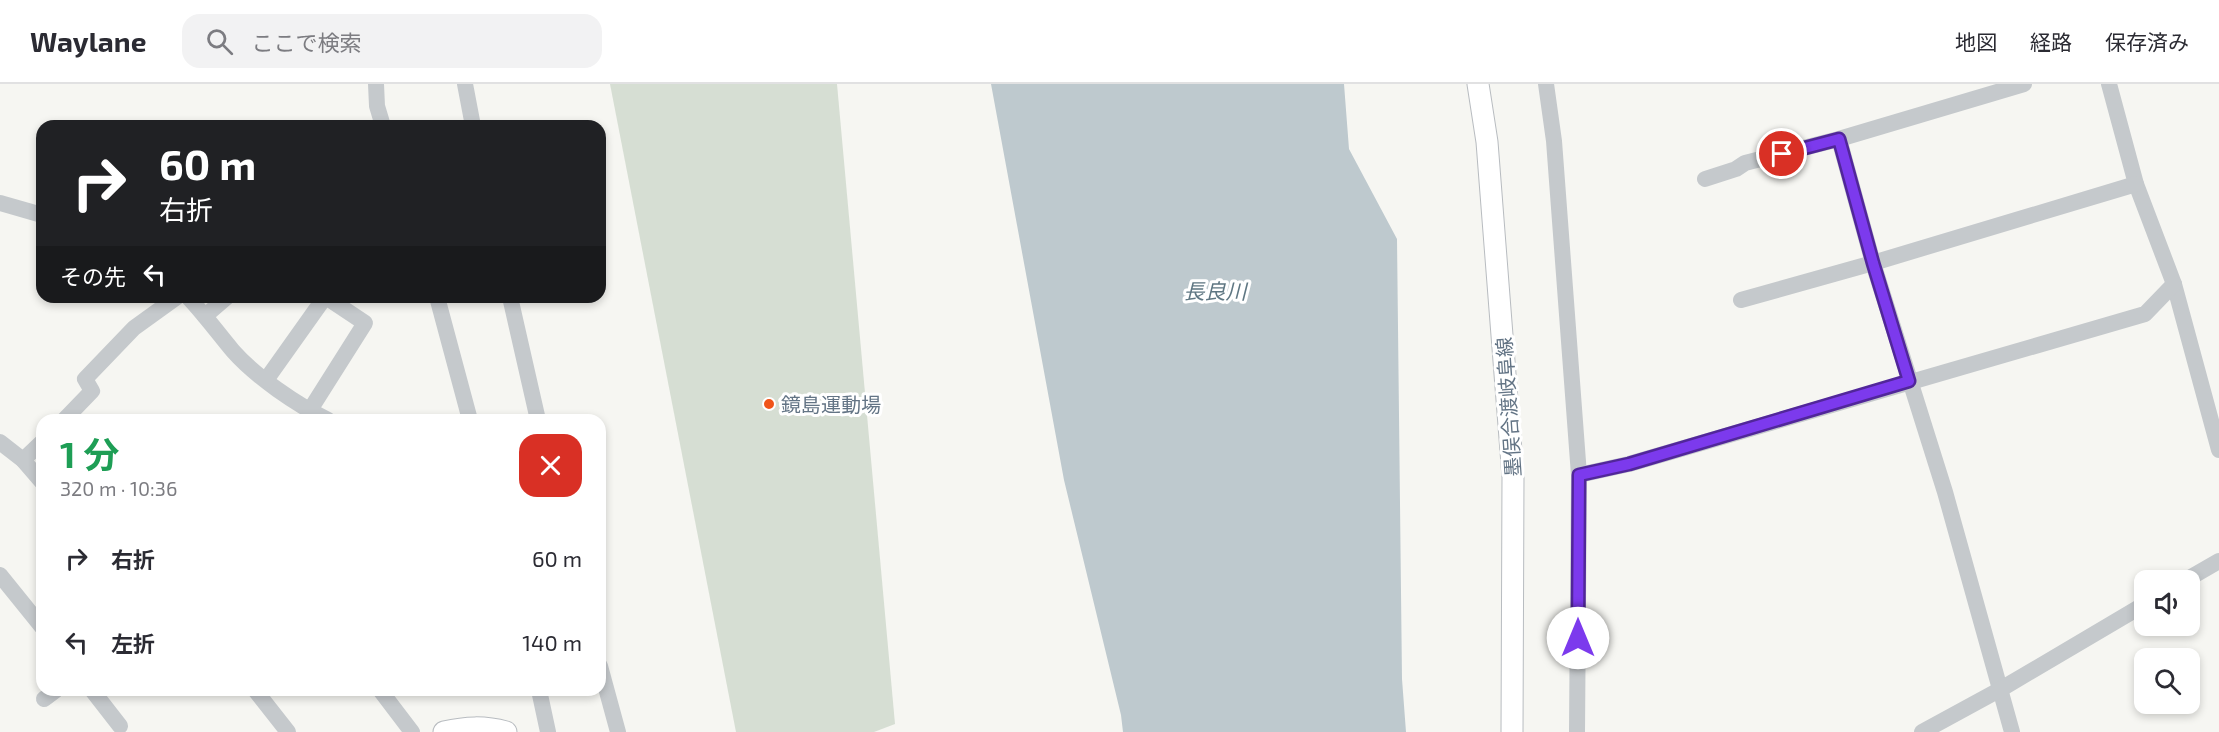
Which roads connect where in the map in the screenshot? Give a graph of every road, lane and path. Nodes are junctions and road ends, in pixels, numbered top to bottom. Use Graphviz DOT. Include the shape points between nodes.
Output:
graph roads {
  1 [pos="376,84"];
  2 [pos="465,84"];
  3 [pos="1478,84"];
  4 [pos="1546,84"];
  5 [pos="2024,84"];
  6 [pos="2109,84"];
  7 [pos="381,120"];
  8 [pos="472,120"];
  9 [pos="1839,139"];
  10 [pos="1705,179"];
  11 [pos="2136,184"];
  12 [pos="0,203"];
  13 [pos="36,213"];
  14 [pos="1873,263"];
  15 [pos="2174,284"];
  16 [pos="1741,300"];
  17 [pos="169,303"];
  18 [pos="193,303"];
  19 [pos="220,303"];
  20 [pos="322,303"];
  21 [pos="335,303"];
  22 [pos="439,303"];
  23 [pos="511,303"];
  24 [pos="205,316"];
  25 [pos="266,380"];
  26 [pos="1909,381"];
  27 [pos="310,410"];
  28 [pos="70,414"];
  29 [pos="317,414"];
  30 [pos="468,414"];
  31 [pos="537,414"];
  32 [pos="0,442"];
  33 [pos="36,447"];
  34 [pos="2219,450"];
  35 [pos="23,460"];
  36 [pos="36,475"];
  37 [pos="1579,475"];
  38 [pos="2219,561"];
  39 [pos="2200,572"];
  40 [pos="0,575"];
  41 [pos="2134,610"];
  42 [pos="36,620"];
  43 [pos="606,688"];
  44 [pos="2001,689"];
  45 [pos="97,696"];
  46 [pos="260,696"];
  47 [pos="385,696"];
  48 [pos="540,696"];
  49 [pos="120,726"];
  50 [pos="288,732"];
  51 [pos="412,732"];
  52 [pos="444,732"];
  53 [pos="506,732"];
  54 [pos="548,732"];
  55 [pos="618,732"];
  56 [pos="1512,732"];
  57 [pos="1577,732"];
  58 [pos="1922,732"];
  59 [pos="2012,732"];
  1 -- 7 [label="street"];
  2 -- 8 [label="street"];
  3 -- 56 [label="main road, 墨俣合渡岐阜線" via="1488,153 1513,477"];
  4 -- 37 [label="street" via="1554,141"];
  5 -- 9 [label="street"];
  6 -- 11 [label="street"];
  9 -- 10 [label="street" via="1745,163"];
  9 -- 14 [label="street"];
  11 -- 14 [label="street"];
  11 -- 15 [label="street"];
  12 -- 13 [label="street"];
  14 -- 16 [label="street"];
  14 -- 26 [label="street"];
  15 -- 26 [label="street" via="2145,314"];
  15 -- 34 [label="street"];
  17 -- 28 [label="street" via="134,328 85,379 92,391"];
  18 -- 24 [label="street"];
  19 -- 24 [label="street"];
  20 -- 25 [label="street"];
  21 -- 27 [label="street" via="365,323"];
  22 -- 30 [label="street"];
  23 -- 31 [label="street"];
  24 -- 25 [label="street" via="235,353"];
  25 -- 27 [label="street"];
  26 -- 37 [label="street" via="1629,464"];
  26 -- 44 [label="street"];
  27 -- 29 [label="street"];
  32 -- 35 [label="street"];
  33 -- 35 [label="street"];
  35 -- 36 [label="street"];
  37 -- 57 [label="street"];
  38 -- 39 [label="street"];
  40 -- 42 [label="street"];
  41 -- 44 [label="street"];
  43 -- 55 [label="street"];
  44 -- 58 [label="street"];
  44 -- 59 [label="street"];
  45 -- 49 [label="street"];
  46 -- 50 [label="street"];
  47 -- 51 [label="street"];
  48 -- 54 [label="street"];
  52 -- 53 [label="main road" via="466,727"];
}
